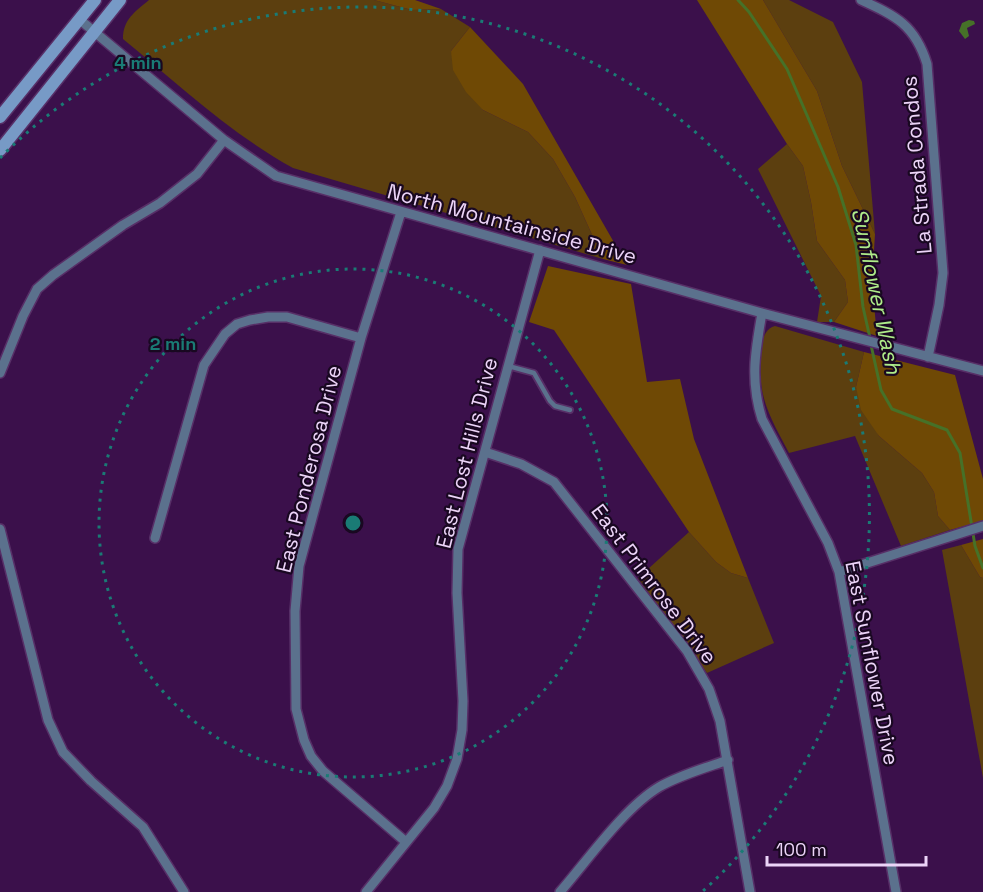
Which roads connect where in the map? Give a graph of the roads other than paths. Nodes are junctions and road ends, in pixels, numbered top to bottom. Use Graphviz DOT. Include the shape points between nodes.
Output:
graph roads {
  1 [pos="95,0"];
  2 [pos="120,0"];
  3 [pos="861,0"];
  4 [pos="79,19"];
  5 [pos="94,33"];
  6 [pos="0,117"];
  7 [pos="224,140"];
  8 [pos="0,150"];
  9 [pos="401,212"];
  10 [pos="540,250"];
  11 [pos="762,314"];
  12 [pos="361,338"];
  13 [pos="928,357"];
  14 [pos="508,366"];
  15 [pos="983,371"];
  16 [pos="0,373"];
  17 [pos="570,410"];
  18 [pos="485,452"];
  19 [pos="983,526"];
  20 [pos="0,529"];
  21 [pos="155,538"];
  22 [pos="839,572"];
  23 [pos="729,760"];
  24 [pos="406,842"];
  25 [pos="184,892"];
  26 [pos="366,892"];
  27 [pos="560,892"];
  28 [pos="750,892"];
  29 [pos="896,892"];
  1 -- 4 [label="street"];
  2 -- 5 [label="street"];
  3 -- 13 [label="street, La Strada Condos" via="904,25 916,38 927,64 943,264"];
  4 -- 5 [label="street, North Mountainside Drive"];
  4 -- 6 [label="street"];
  5 -- 7 [label="street, North Mountainside Drive"];
  5 -- 8 [label="street"];
  7 -- 9 [label="street, North Mountainside Drive" via="276,176"];
  7 -- 16 [label="street" via="197,174 37,289"];
  9 -- 10 [label="street, North Mountainside Drive"];
  9 -- 12 [label="street, East Ponderosa Drive"];
  10 -- 11 [label="street, North Mountainside Drive"];
  10 -- 14 [label="street, East Lost Hills Drive"];
  11 -- 13 [label="street, North Mountainside Drive"];
  11 -- 22 [label="street, East Sunflower Drive" via="754,382 762,419 828,543"];
  12 -- 21 [label="street" via="287,317 268,316 237,324 225,334 204,365"];
  12 -- 24 [label="street, East Ponderosa Drive" via="299,566 295,610 296,709 304,740 322,771"];
  13 -- 15 [label="street, North Mountainside Drive"];
  14 -- 17 [label="lane" via="534,373 550,401"];
  14 -- 18 [label="street, East Lost Hills Drive"];
  18 -- 23 [label="street, East Primrose Drive" via="521,464 554,482 687,651 709,689"];
  18 -- 24 [label="street, East Lost Hills Drive" via="458,549 463,700 457,759 434,808"];
  19 -- 22 [label="street"];
  20 -- 25 [label="street" via="48,720 63,752 143,828"];
  22 -- 29 [label="street, East Sunflower Drive"];
  23 -- 27 [label="street" via="658,788 633,807"];
  23 -- 28 [label="street, East Primrose Drive"];
  24 -- 26 [label="street, East Lost Hills Drive"];
}
